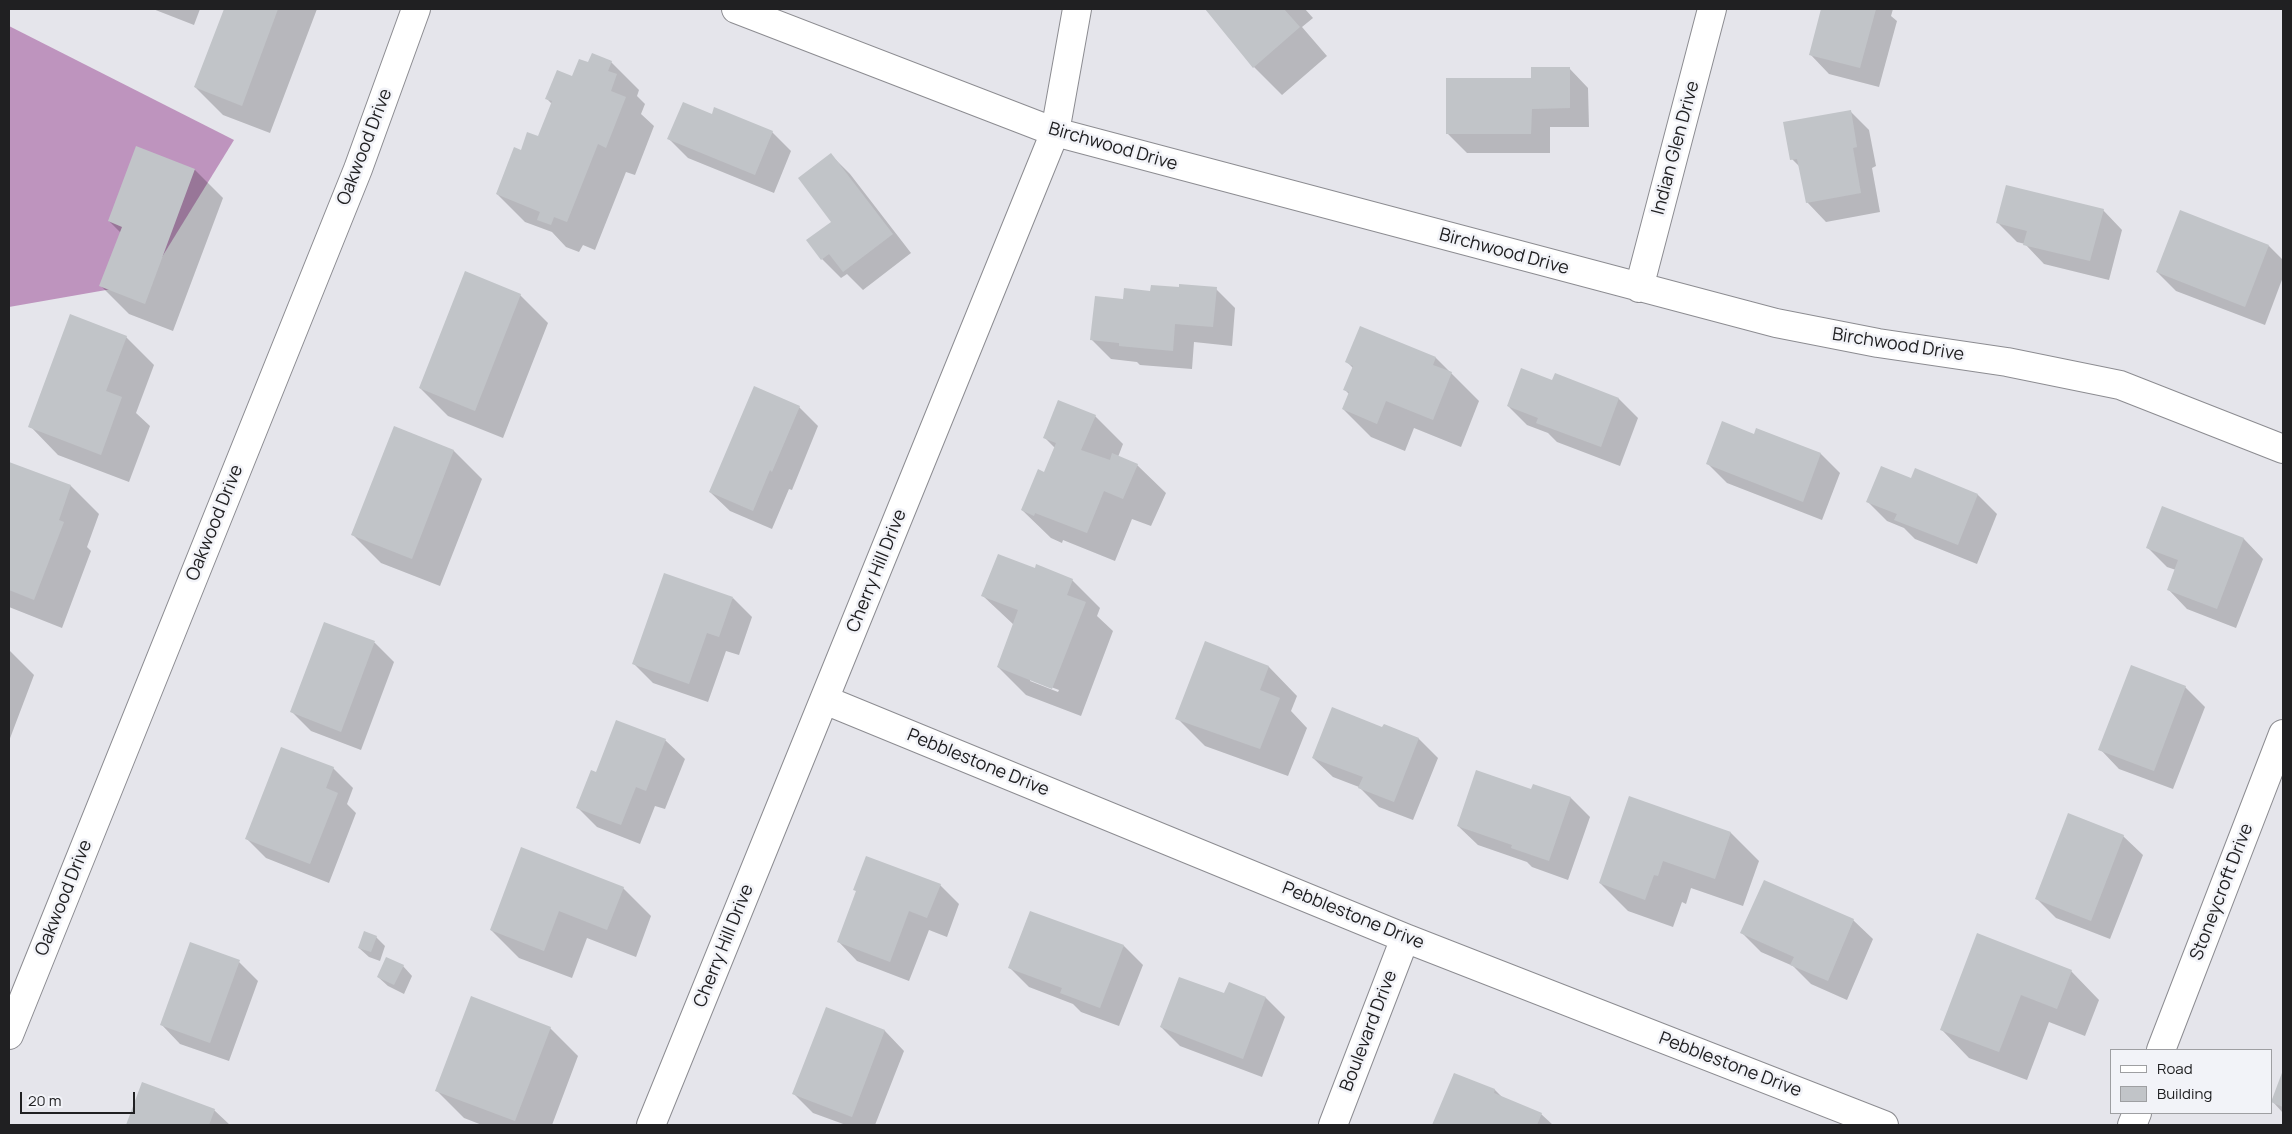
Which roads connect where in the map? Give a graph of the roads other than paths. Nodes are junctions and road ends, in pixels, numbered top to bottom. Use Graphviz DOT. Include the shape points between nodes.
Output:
graph roads {
  1 [pos="416,9"];
  2 [pos="736,9"];
  3 [pos="1078,9"];
  4 [pos="1712,9"];
  5 [pos="1055,132"];
  6 [pos="1639,288"];
  7 [pos="2283,450"];
  8 [pos="825,700"];
  9 [pos="2283,734"];
  10 [pos="1405,938"];
  11 [pos="9,1035"];
  12 [pos="2161,1049"];
  13 [pos="651,1125"];
  14 [pos="1333,1125"];
  15 [pos="1884,1125"];
  1 -- 11 [label="street, Oakwood Drive" via="358,169"];
  2 -- 5 [label="street, Birchwood Drive"];
  3 -- 5 [label="street, Cherry Hill Drive"];
  4 -- 6 [label="street, Indian Glen Drive"];
  5 -- 6 [label="street, Birchwood Drive"];
  5 -- 8 [label="street, Cherry Hill Drive"];
  6 -- 7 [label="street, Birchwood Drive" via="1786,325 1878,343 2007,362 2120,385"];
  8 -- 10 [label="street, Pebblestone Drive"];
  8 -- 13 [label="street, Cherry Hill Drive"];
  9 -- 12 [label="street, Stoneycroft Drive"];
  10 -- 14 [label="street, Boulevard Drive"];
  10 -- 15 [label="street, Pebblestone Drive"];
}
